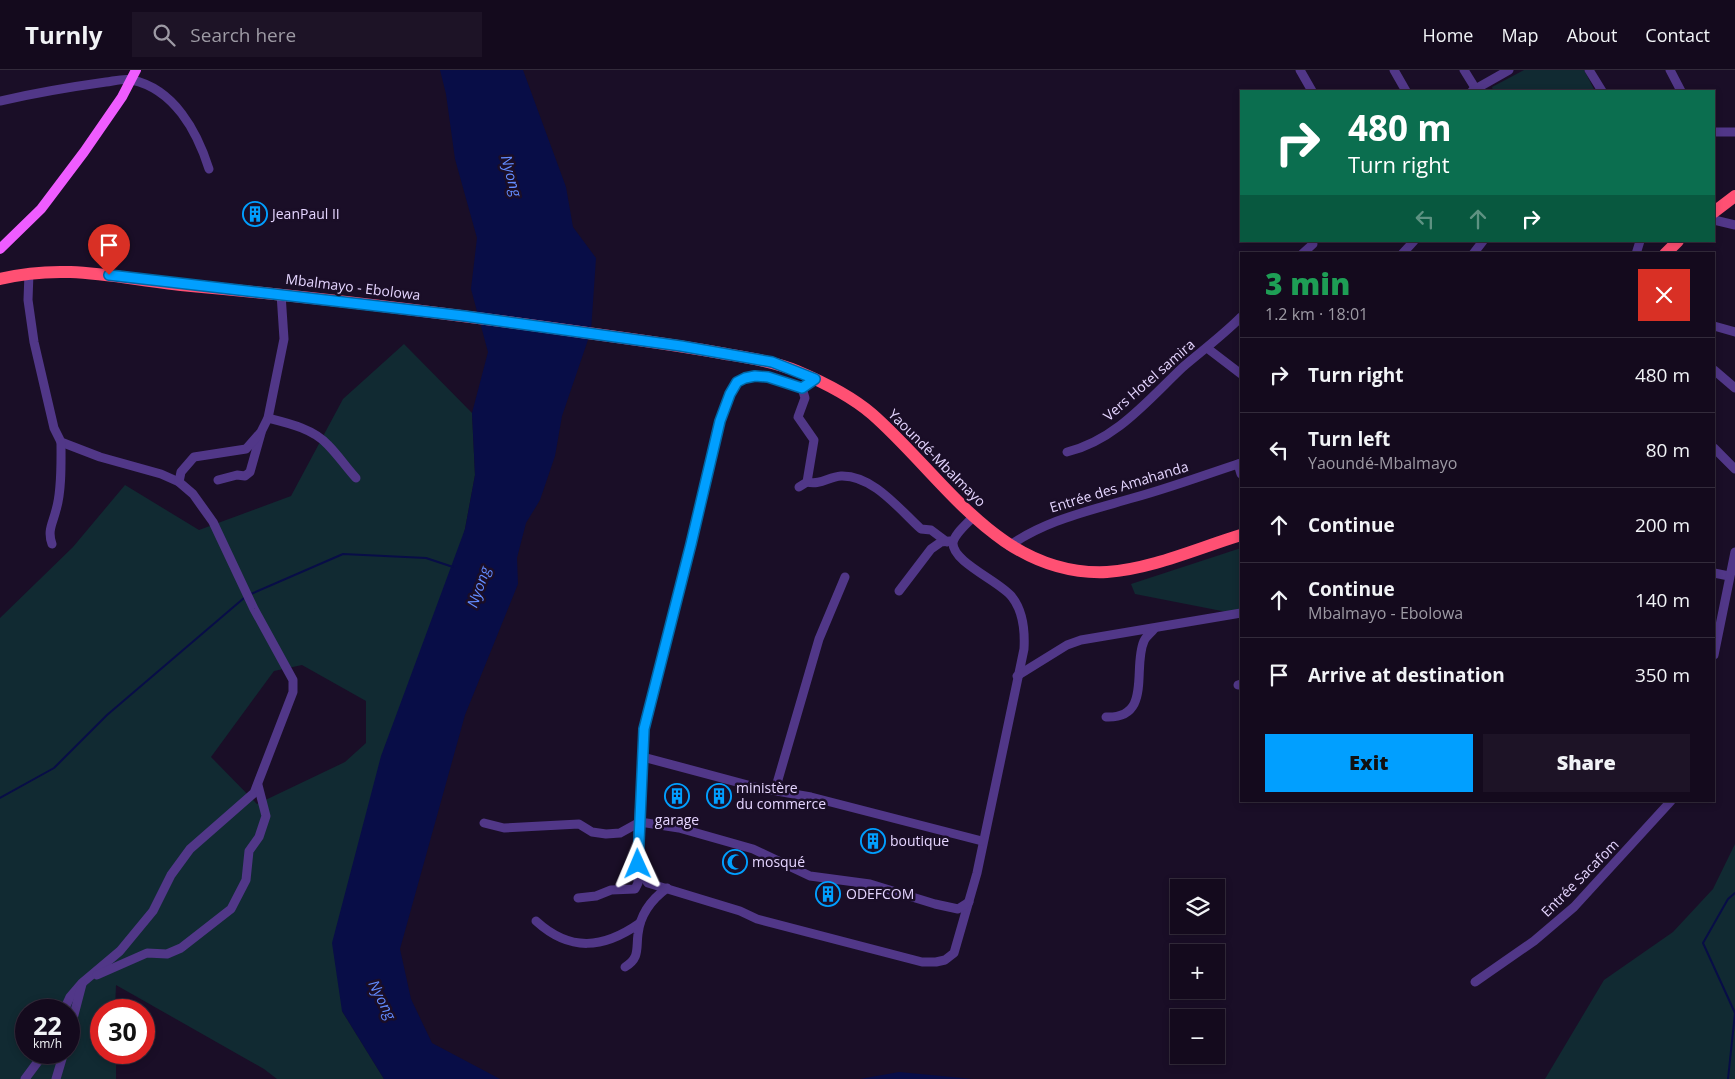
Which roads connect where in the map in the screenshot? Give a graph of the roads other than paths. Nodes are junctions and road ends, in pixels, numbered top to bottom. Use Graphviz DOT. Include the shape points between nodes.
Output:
graph roads {
  1 [pos="1300,70"];
  2 [pos="1394,70"];
  3 [pos="1464,70"];
  4 [pos="1510,70"];
  5 [pos="1589,70"];
  6 [pos="1670,70"];
  7 [pos="134,74"];
  8 [pos="1311,90"];
  9 [pos="1405,90"];
  10 [pos="1474,90"];
  11 [pos="1477,90"];
  12 [pos="1601,90"];
  13 [pos="1680,90"];
  14 [pos="0,101"];
  15 [pos="1715,132"];
  16 [pos="1735,132"];
  17 [pos="209,168"];
  18 [pos="1735,196"];
  19 [pos="1715,211"];
  20 [pos="1715,220"];
  21 [pos="1735,225"];
  22 [pos="1413,242"];
  23 [pos="1482,242"];
  24 [pos="1677,242"];
  25 [pos="0,249"];
  26 [pos="1404,252"];
  27 [pos="1475,252"];
  28 [pos="1667,252"];
  29 [pos="28,273"];
  30 [pos="1,277"];
  31 [pos="281,294"];
  32 [pos="1240,317"];
  33 [pos="1715,326"];
  34 [pos="1735,332"];
  35 [pos="609,336"];
  36 [pos="1207,348"];
  37 [pos="1715,371"];
  38 [pos="1240,373"];
  39 [pos="815,379"];
  40 [pos="802,388"];
  41 [pos="1735,388"];
  42 [pos="268,418"];
  43 [pos="261,432"];
  44 [pos="61,442"];
  45 [pos="1715,449"];
  46 [pos="1067,452"];
  47 [pos="1240,464"];
  48 [pos="1735,468"];
  49 [pos="356,478"];
  50 [pos="218,480"];
  51 [pos="179,482"];
  52 [pos="974,516"];
  53 [pos="1240,535"];
  54 [pos="950,540"];
  55 [pos="52,544"];
  56 [pos="1009,546"];
  57 [pos="1735,552"];
  58 [pos="1715,573"];
  59 [pos="845,576"];
  60 [pos="1729,576"];
  61 [pos="900,591"];
  62 [pos="1240,613"];
  63 [pos="1154,629"];
  64 [pos="1715,650"];
  65 [pos="1017,676"];
  66 [pos="1106,717"];
  67 [pos="642,757"];
  68 [pos="258,785"];
  69 [pos="776,790"];
  70 [pos="1670,802"];
  71 [pos="640,822"];
  72 [pos="484,823"];
  73 [pos="982,841"];
  74 [pos="638,864"];
  75 [pos="667,888"];
  76 [pos="578,898"];
  77 [pos="969,902"];
  78 [pos="536,921"];
  79 [pos="640,924"];
  80 [pos="625,967"];
  81 [pos="1475,982"];
  82 [pos="82,983"];
  83 [pos="69,999"];
  84 [pos="78,999"];
  85 [pos="36,1064"];
  86 [pos="60,1064"];
  87 [pos="25,1079"];
  88 [pos="56,1079"];
  1 -- 8 [label="street"];
  2 -- 9 [label="street"];
  3 -- 10 [label="street"];
  4 -- 11 [label="street"];
  5 -- 12 [label="street"];
  6 -- 13 [label="street"];
  7 -- 14 [label="street"];
  7 -- 17 [label="street" via="178,109 201,143"];
  7 -- 25 [label="main road" via="104,125 41,209"];
  15 -- 16 [label="street"];
  18 -- 19 [label="highway"];
  20 -- 21 [label="street"];
  22 -- 26 [label="street"];
  23 -- 27 [label="street"];
  24 -- 28 [label="highway"];
  29 -- 30 [label="highway, Mbalmayo - Ebolowa"];
  29 -- 31 [label="highway, Mbalmayo - Ebolowa" via="65,270"];
  29 -- 44 [label="street" via="34,342 54,428"];
  31 -- 35 [label="highway, Mbalmayo - Ebolowa"];
  31 -- 42 [label="street" via="284,340"];
  32 -- 36 [label="street, Vers Hotel samira"];
  33 -- 34 [label="street"];
  35 -- 39 [label="highway, Yaoundé-Mbalmayo" via="772,362"];
  36 -- 38 [label="street"];
  36 -- 46 [label="street, Vers Hotel samira" via="1122,425 1088,445"];
  37 -- 41 [label="street"];
  39 -- 40 [label="street"];
  39 -- 52 [label="highway, Yaoundé-Mbalmayo" via="869,411"];
  40 -- 54 [label="street" via="805,398 798,417 814,440 803,484 817,484 840,476 865,481 921,529 931,530"];
  40 -- 67 [label="street" via="755,376 740,380 730,394 720,421 660,659 644,729"];
  42 -- 43 [label="street"];
  42 -- 49 [label="street" via="318,437 328,444"];
  43 -- 50 [label="street" via="250,472 245,476"];
  43 -- 51 [label="street" via="246,449 194,457 181,472"];
  44 -- 51 [label="street"];
  44 -- 55 [label="street" via="56,510 49,535"];
  45 -- 48 [label="street"];
  47 -- 56 [label="street, Entrée des Amahanda" via="1061,518 1028,532"];
  51 -- 68 [label="street" via="205,509 293,680 293,692"];
  52 -- 54 [label="street"];
  52 -- 56 [label="highway, Yaoundé-Mbalmayo"];
  53 -- 56 [label="highway, Yaoundé-Mbalmayo" via="1108,572 1062,568 1026,556"];
  54 -- 61 [label="street" via="931,549"];
  54 -- 65 [label="street" via="960,558 1005,589 1017,605 1024,649"];
  57 -- 60 [label="street"];
  58 -- 60 [label="street"];
  59 -- 69 [label="street" via="819,638"];
  60 -- 64 [label="street"];
  62 -- 63 [label="street"];
  63 -- 65 [label="street" via="1067,644"];
  63 -- 66 [label="street" via="1144,639 1140,683 1134,704 1116,717"];
  65 -- 73 [label="street"];
  67 -- 69 [label="street"];
  67 -- 71 [label="street"];
  68 -- 82 [label="street" via="254,793 190,849 171,875 153,911 120,950"];
  68 -- 82 [label="street" via="266,816 250,851 246,880 231,909 181,948 167,954 147,953"];
  69 -- 73 [label="street"];
  70 -- 81 [label="street, Entrée Sacafom" via="1574,907 1534,941"];
  71 -- 72 [label="street" via="620,832 606,834 592,832 579,824 504,828"];
  71 -- 74 [label="street"];
  71 -- 77 [label="street" via="688,830 753,849 810,876 870,884 958,909"];
  73 -- 77 [label="street"];
  74 -- 75 [label="street" via="648,884"];
  74 -- 76 [label="street" via="635,889 611,890"];
  75 -- 77 [label="street" via="820,937 929,962 945,960 954,953"];
  75 -- 79 [label="street" via="657,895"];
  78 -- 79 [label="street" via="559,938 585,944 613,939"];
  79 -- 80 [label="street" via="638,954"];
  82 -- 83 [label="street"];
  82 -- 84 [label="street"];
  85 -- 87 [label="street"];
  86 -- 88 [label="street"];
}
